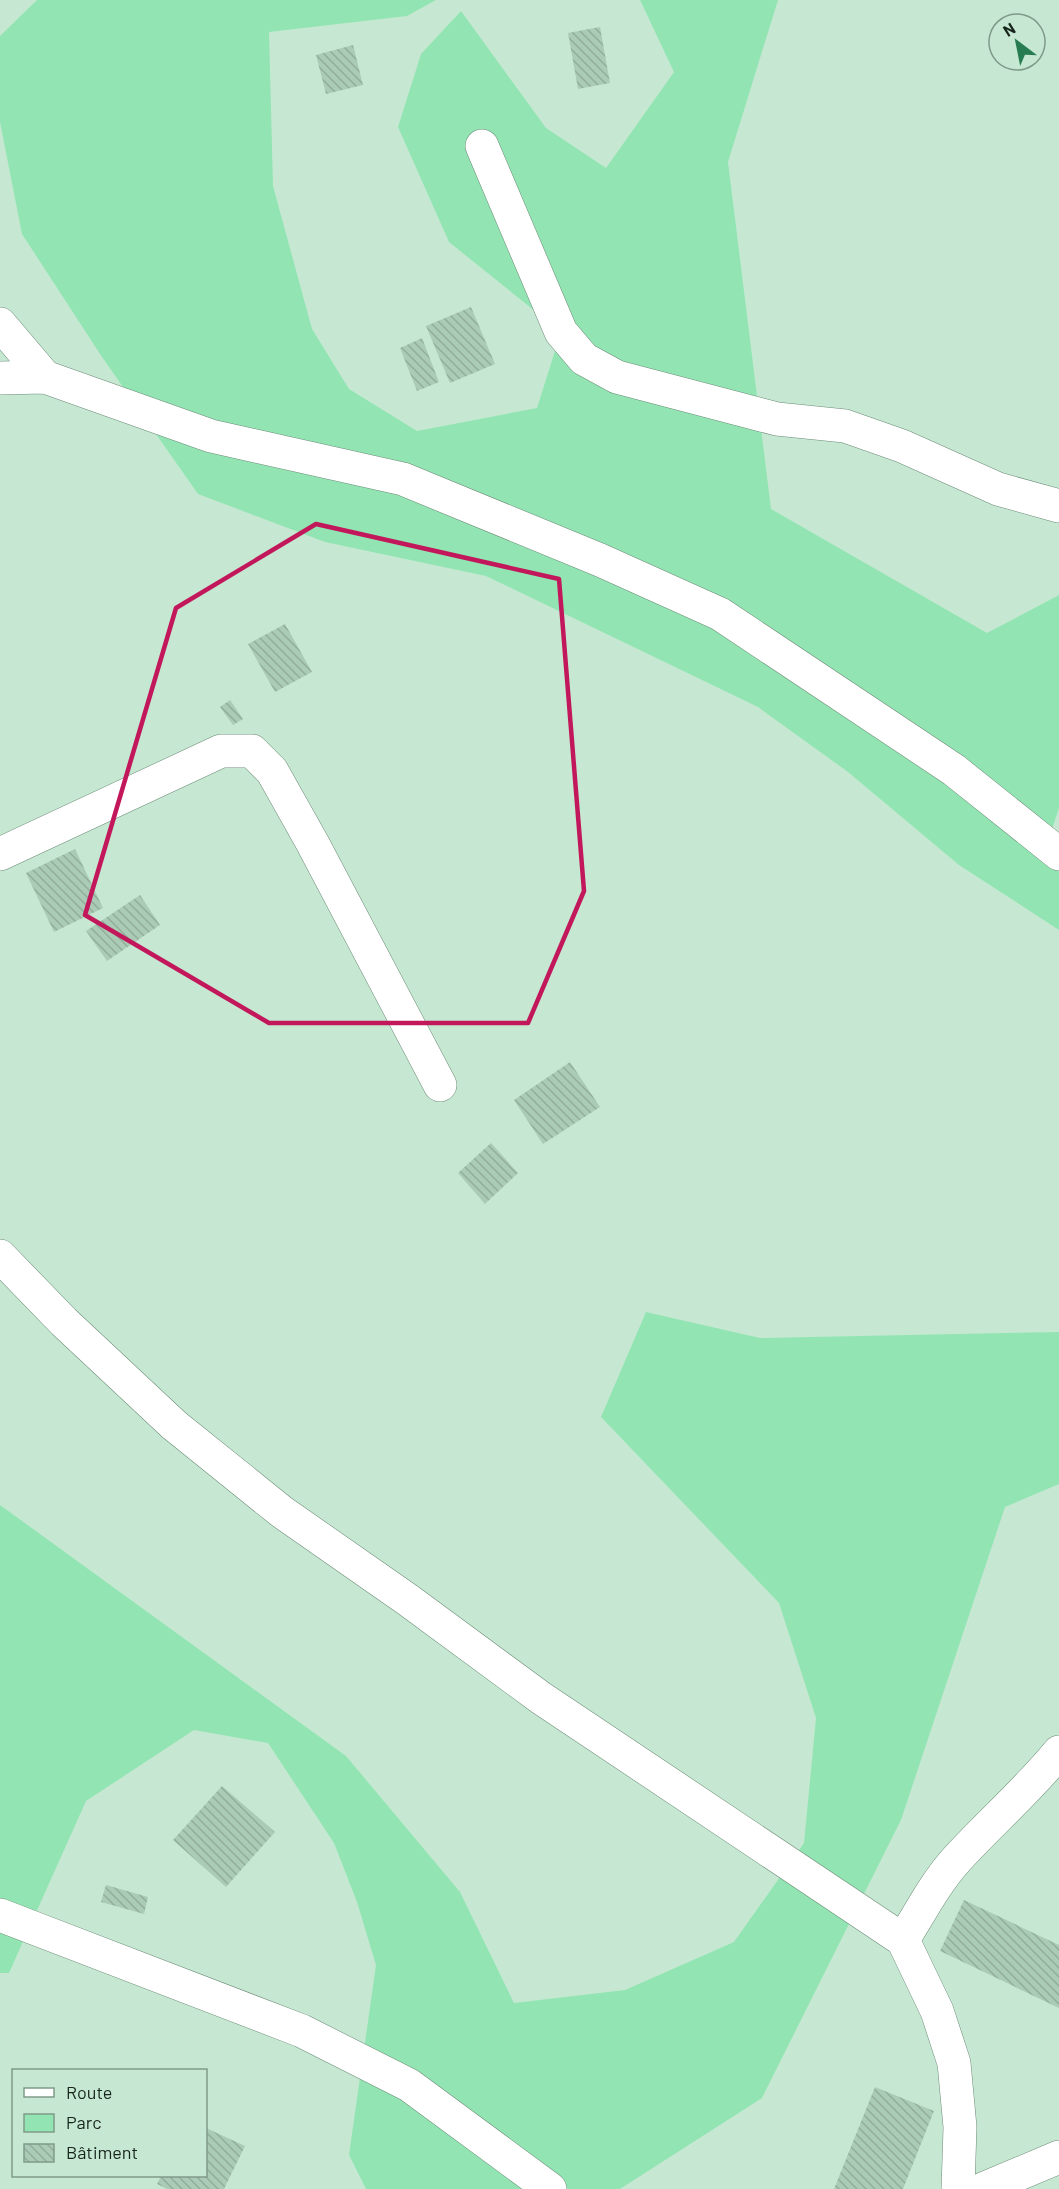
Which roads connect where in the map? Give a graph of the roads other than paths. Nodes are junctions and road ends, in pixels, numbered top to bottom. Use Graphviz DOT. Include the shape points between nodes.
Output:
graph roads {
  1 [pos="482,146"];
  2 [pos="0,324"];
  3 [pos="45,377"];
  4 [pos="0,378"];
  5 [pos="1059,506"];
  6 [pos="0,854"];
  7 [pos="1059,855"];
  8 [pos="440,1085"];
  9 [pos="0,1256"];
  10 [pos="1059,1752"];
  11 [pos="0,1915"];
  12 [pos="903,1940"];
  13 [pos="1059,2157"];
  14 [pos="550,2189"];
  15 [pos="958,2189"];
  16 [pos="983,2189"];
  1 -- 5 [label="street" via="561,332 584,359 616,377 777,419 845,426 902,446 998,489"];
  2 -- 3 [label="street"];
  3 -- 4 [label="street"];
  3 -- 7 [label="street" via="211,436 403,479 720,614 954,770"];
  6 -- 8 [label="street" via="221,751 252,751 272,771"];
  9 -- 12 [label="street" via="174,1425 282,1512 541,1698"];
  10 -- 12 [label="street" via="940,1879"];
  11 -- 14 [label="street" via="302,2031 409,2085"];
  12 -- 15 [label="street" via="937,2011 954,2063 960,2127"];
  13 -- 16 [label="street"];
}
